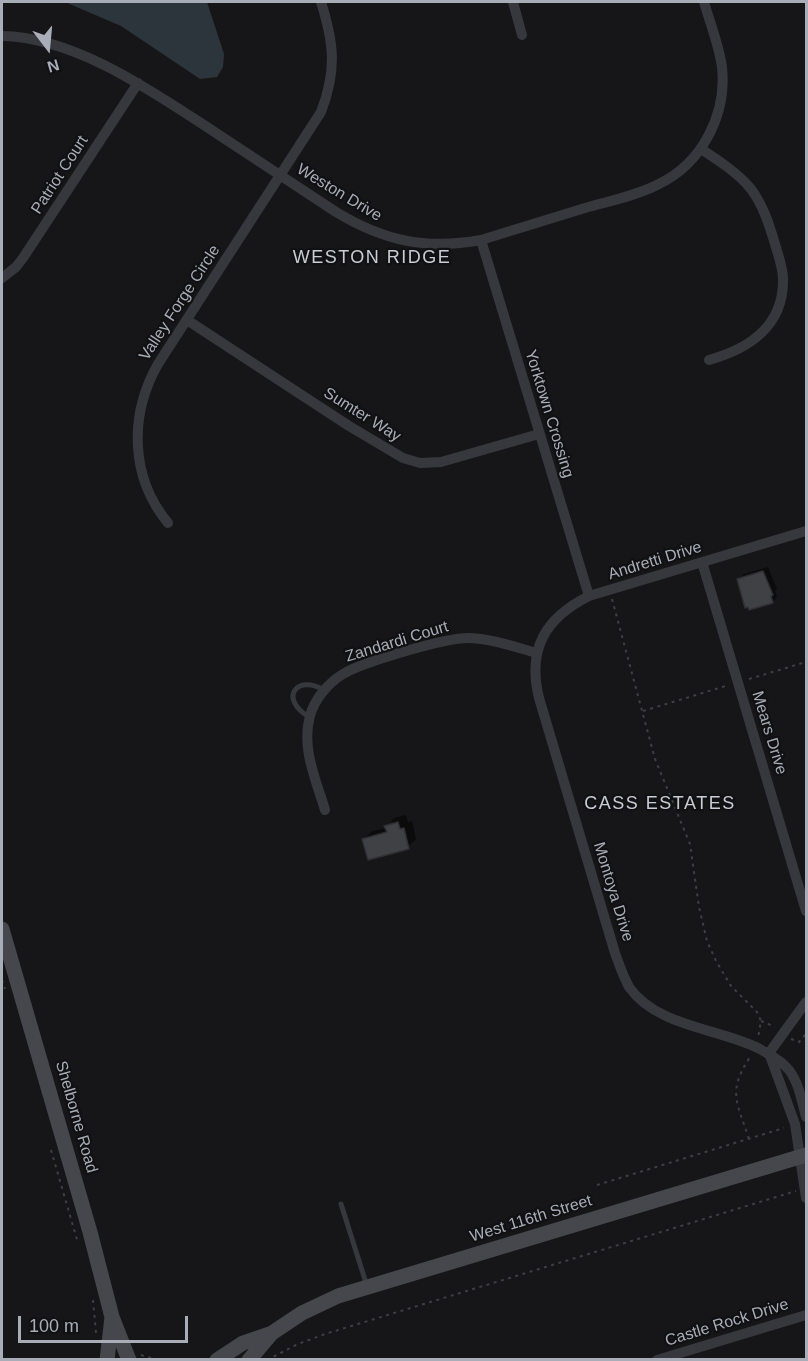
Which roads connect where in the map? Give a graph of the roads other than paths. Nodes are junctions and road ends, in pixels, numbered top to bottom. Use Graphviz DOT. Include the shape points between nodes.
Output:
graph roads {
  1 [pos="321,2"];
  2 [pos="513,2"];
  3 [pos="704,2"];
  4 [pos="522,35"];
  5 [pos="2,36"];
  6 [pos="138,83"];
  7 [pos="701,149"];
  8 [pos="280,175"];
  9 [pos="481,240"];
  10 [pos="2,278"];
  11 [pos="187,320"];
  12 [pos="709,360"];
  13 [pos="539,434"];
  14 [pos="168,523"];
  15 [pos="807,531"];
  16 [pos="702,562"];
  17 [pos="589,596"];
  18 [pos="537,653"];
  19 [pos="324,690"];
  20 [pos="309,717"];
  21 [pos="325,810"];
  22 [pos="807,911"];
  23 [pos="2,929"];
  24 [pos="807,1002"];
  25 [pos="769,1053"];
  26 [pos="807,1117"];
  27 [pos="804,1156"];
  28 [pos="805,1193"];
  29 [pos="341,1204"];
  30 [pos="368,1287"];
  31 [pos="807,1315"];
  32 [pos="112,1317"];
  33 [pos="272,1333"];
  34 [pos="132,1357"];
  35 [pos="107,1359"];
  36 [pos="217,1359"];
  37 [pos="249,1359"];
  38 [pos="657,1359"];
  1 -- 8 [label="street, Valley Forge Circle" via="333,50 329,89 315,124"];
  2 -- 4 [label="street"];
  3 -- 7 [label="street, Weston Drive" via="720,56 722,80 716,118"];
  5 -- 6 [label="street, Weston Drive" via="62,48"];
  6 -- 8 [label="street, Weston Drive"];
  6 -- 10 [label="street, Patriot Court" via="23,258"];
  7 -- 9 [label="street, Weston Drive" via="680,171 657,185"];
  7 -- 12 [label="street" via="744,181 756,197 767,218 783,277 781,299 766,329 736,351"];
  8 -- 9 [label="street, Weston Drive" via="351,221 382,236 441,244"];
  8 -- 11 [label="street, Valley Forge Circle"];
  9 -- 13 [label="street, Yorktown Crossing"];
  11 -- 13 [label="street, Sumter Way" via="403,458 441,462"];
  11 -- 14 [label="street, Valley Forge Circle" via="152,375 138,432 145,486 154,507"];
  13 -- 17 [label="street, Yorktown Crossing"];
  15 -- 16 [label="street, Andretti Drive"];
  16 -- 17 [label="street, Andretti Drive"];
  16 -- 22 [label="street, Mears Drive"];
  17 -- 18 [label="street, Andretti Drive" via="556,618"];
  18 -- 19 [label="street, Zandardi Court" via="483,640 452,639 359,667"];
  18 -- 25 [label="street, Montoya Drive" via="535,678 539,698 626,981 657,1012"];
  19 -- 20 [label="street, Zandardi Court"];
  19 -- 20 [label="lane" via="310,684 300,686 294,693 293,703"];
  20 -- 21 [label="street, Zandardi Court" via="308,752"];
  23 -- 32 [label="main road, Shelborne Road"];
  24 -- 25 [label="street"];
  25 -- 26 [label="street, Montoya Drive" via="790,1072"];
  25 -- 27 [label="street"];
  27 -- 28 [label="street"];
  27 -- 30 [label="main road, West 116th Street"];
  29 -- 30 [label="lane"];
  30 -- 33 [label="main road, West 116th Street" via="324,1302"];
  31 -- 38 [label="street, Castle Rock Drive"];
  32 -- 34 [label="main road, Shelborne Road"];
  32 -- 35 [label="main road, Shelborne Road"];
  33 -- 36 [label="main road, West 116th Street" via="243,1342"];
  33 -- 37 [label="main road, West 116th Street"];
}
